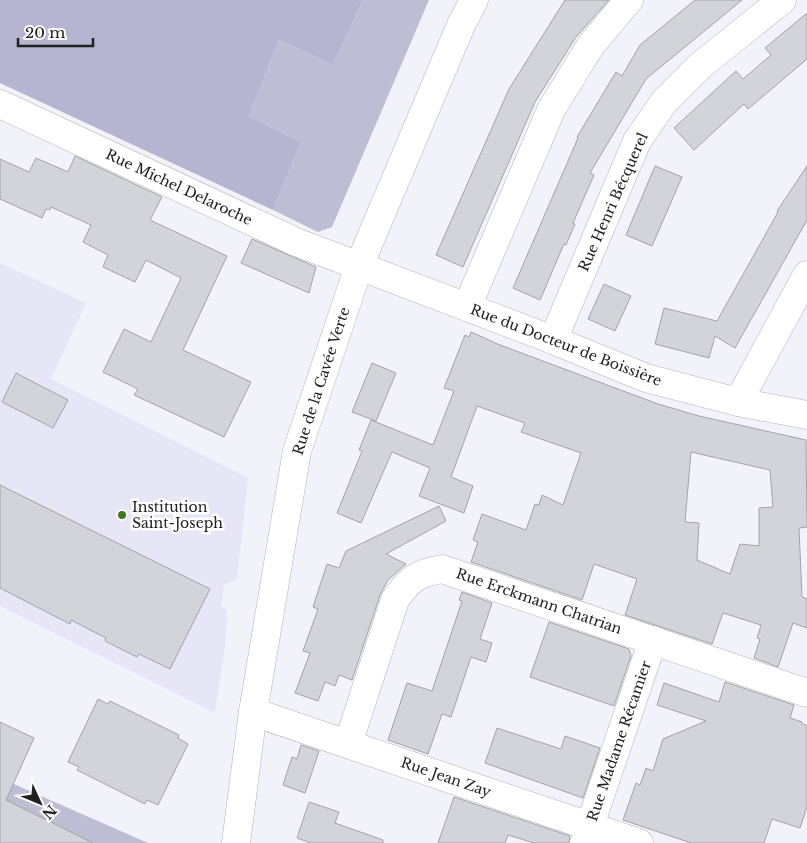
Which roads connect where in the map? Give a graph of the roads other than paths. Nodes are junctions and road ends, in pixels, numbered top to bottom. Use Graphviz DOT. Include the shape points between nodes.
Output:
graph roads {
  1 [pos="474,0"];
  2 [pos="629,0"];
  3 [pos="782,0"];
  4 [pos="0,104"];
  5 [pos="359,266"];
  6 [pos="807,275"];
  7 [pos="467,307"];
  8 [pos="554,340"];
  9 [pos="738,402"];
  10 [pos="807,415"];
  11 [pos="654,640"];
  12 [pos="807,693"];
  13 [pos="252,712"];
  14 [pos="348,744"];
  15 [pos="587,834"];
  16 [pos="236,843"];
  17 [pos="639,843"];
  1 -- 5 [label="street, Rue de la Cavée Verte"];
  2 -- 7 [label="street" via="590,45 551,110"];
  3 -- 8 [label="street, Rue Henri Bécquerel" via="688,78 664,102 636,141"];
  4 -- 5 [label="street, Rue Michel Delaroche" via="296,242"];
  5 -- 7 [label="street, Rue du Docteur de Boissière"];
  5 -- 13 [label="street, Rue de la Cavée Verte" via="297,451"];
  6 -- 9 [label="street"];
  7 -- 8 [label="street, Rue du Docteur de Boissière"];
  8 -- 9 [label="street, Rue du Docteur de Boissière" via="646,378"];
  9 -- 10 [label="street, Rue du Docteur de Boissière"];
  11 -- 12 [label="street, Rue Erckmann Chatrian"];
  11 -- 14 [label="street, Rue Erckmann Chatrian" via="442,569 424,572 406,584 395,600"];
  11 -- 15 [label="street, Rue Madame Récamier"];
  13 -- 14 [label="street, Rue Jean Zay"];
  13 -- 16 [label="street, Rue de la Cavée Verte"];
  14 -- 15 [label="street, Rue Jean Zay"];
  15 -- 17 [label="street, Rue Jean Zay"];
}
